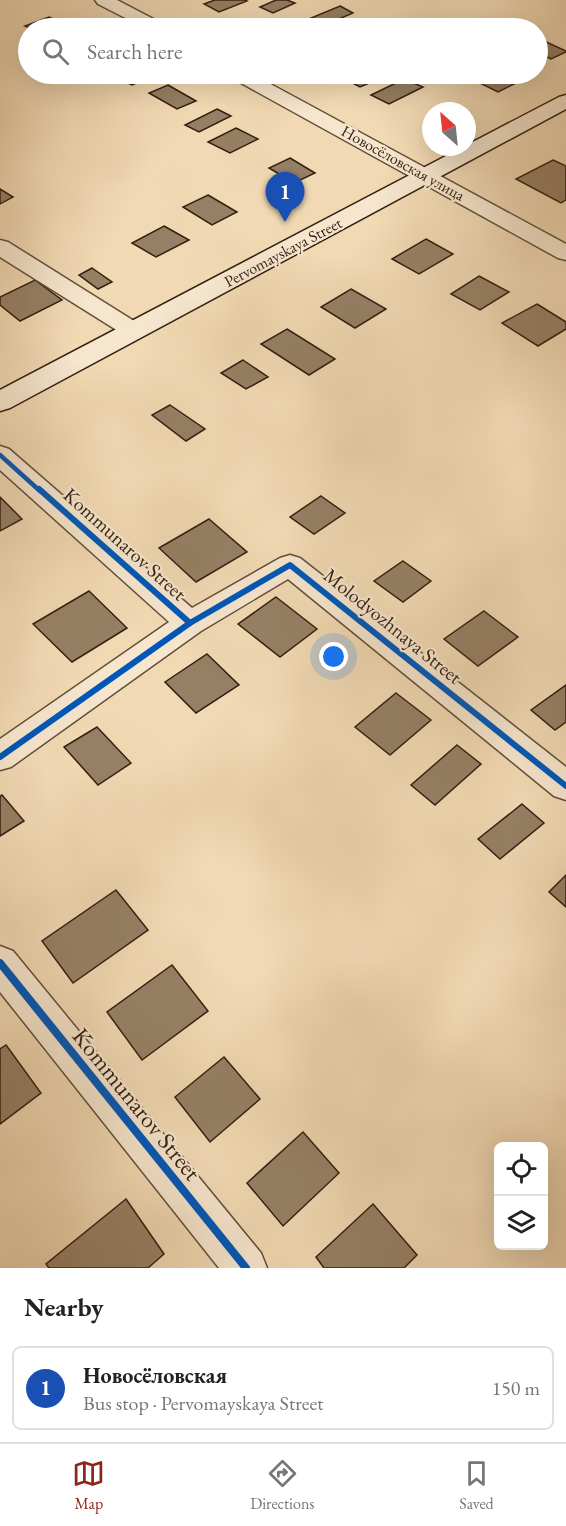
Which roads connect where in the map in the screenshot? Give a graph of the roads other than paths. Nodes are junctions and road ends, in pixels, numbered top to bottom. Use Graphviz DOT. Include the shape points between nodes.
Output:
graph roads {
  1 [pos="104,0"];
  2 [pos="138,18"];
  3 [pos="258,84"];
  4 [pos="566,101"];
  5 [pos="426,175"];
  6 [pos="0,247"];
  7 [pos="566,253"];
  8 [pos="134,331"];
  9 [pos="0,402"];
  10 [pos="0,454"];
  11 [pos="190,623"];
  12 [pos="0,757"];
  13 [pos="566,786"];
  14 [pos="0,963"];
  15 [pos="246,1268"];
  1 -- 2 [label="street"];
  3 -- 5 [label="street, Новосёловская улица"];
  4 -- 5 [label="main road, Pervomayskaya Street"];
  5 -- 7 [label="street, Новосёловская улица"];
  5 -- 8 [label="main road, Pervomayskaya Street"];
  6 -- 8 [label="street"];
  8 -- 9 [label="main road, Pervomayskaya Street"];
  10 -- 11 [label="street, Kommunarov Street"];
  11 -- 12 [label="street, Kommunarov Street"];
  11 -- 13 [label="street, Molodyozhnaya Street" via="291,565"];
  14 -- 15 [label="street, Kommunarov Street"];
}
